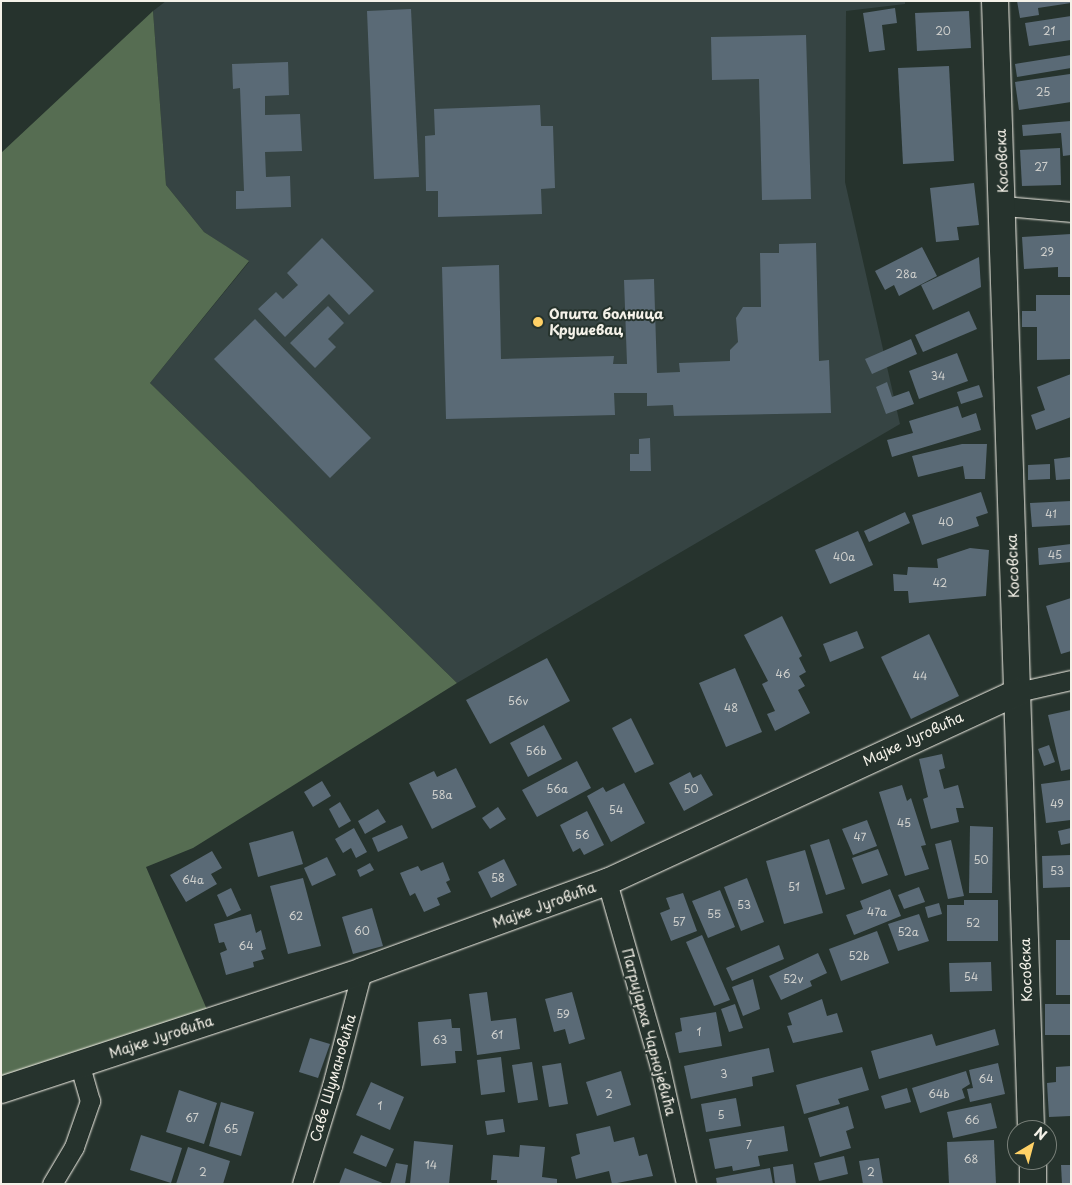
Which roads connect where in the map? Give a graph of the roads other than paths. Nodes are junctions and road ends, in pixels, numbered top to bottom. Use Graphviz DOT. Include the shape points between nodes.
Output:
graph roads {
  1 [pos="995,1"];
  2 [pos="1004,206"];
  3 [pos="1071,212"];
  4 [pos="1071,680"];
  5 [pos="1018,692"];
  6 [pos="607,882"];
  7 [pos="362,971"];
  8 [pos="79,1063"];
  9 [pos="1,1090"];
  10 [pos="1032,1120"];
  11 [pos="1032,1170"];
  12 [pos="52,1184"];
  13 [pos="302,1184"];
  14 [pos="686,1184"];
  15 [pos="1033,1184"];
  1 -- 2 [label="street, Косовска"];
  2 -- 3 [label="street"];
  2 -- 5 [label="street, Косовска"];
  4 -- 5 [label="street, Мајке Југовића"];
  5 -- 6 [label="street, Мајке Југовића"];
  5 -- 10 [label="street, Косовска"];
  6 -- 7 [label="street, Мајке Југовића"];
  6 -- 14 [label="street, Патријарха Чарнојевића" via="659,1063"];
  7 -- 8 [label="street, Мајке Југовића"];
  7 -- 13 [label="street, Саве Шумановића"];
  8 -- 9 [label="street, Мајке Југовића"];
  8 -- 12 [label="street" via="90,1102 74,1148"];
  11 -- 15 [label="street"];
}
